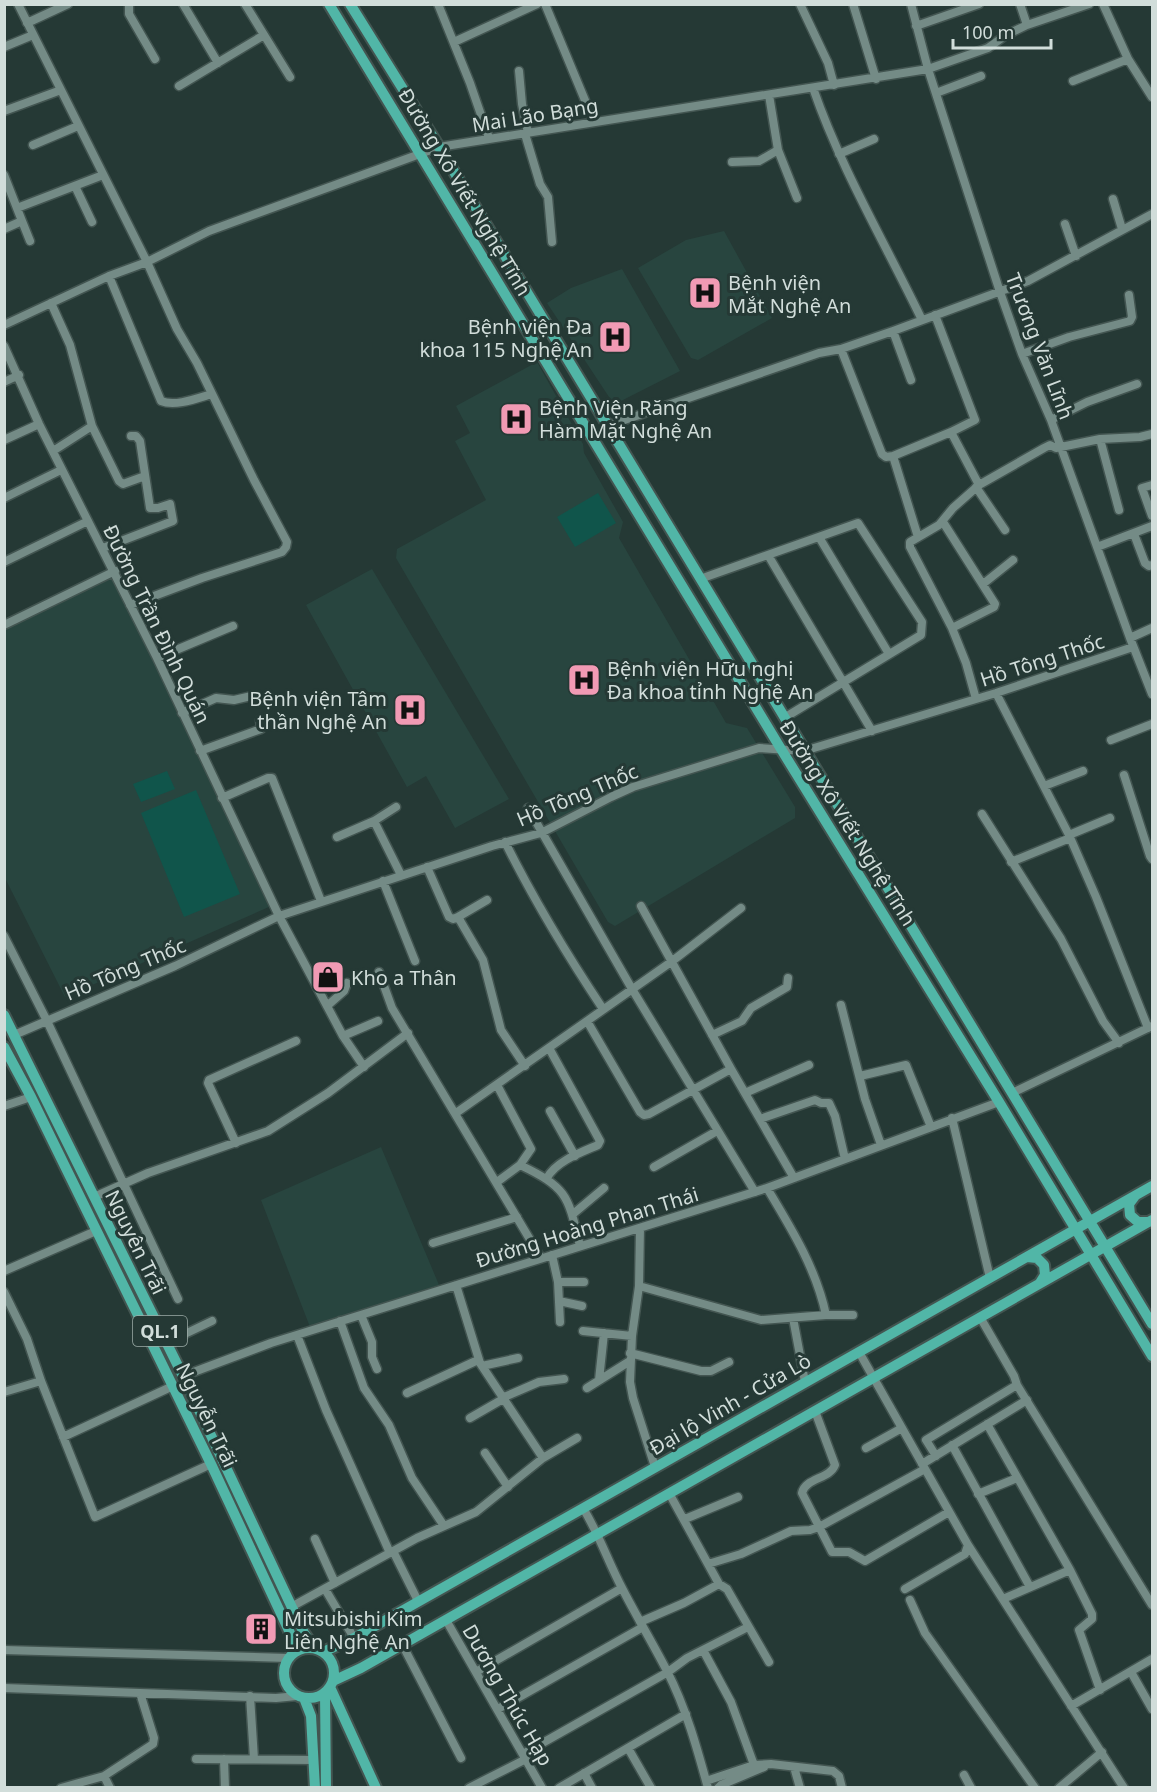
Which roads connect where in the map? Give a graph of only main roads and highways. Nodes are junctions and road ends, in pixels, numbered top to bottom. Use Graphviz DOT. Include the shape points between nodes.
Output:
graph roads {
  1 [pos="329,4"];
  2 [pos="350,4"];
  3 [pos="607,426"];
  4 [pos="591,435"];
  5 [pos="672,533"];
  6 [pos="656,542"];
  7 [pos="4,1015"];
  8 [pos="9,1037"];
  9 [pos="4,1047"];
  10 [pos="43,1092"];
  11 [pos="31,1097"];
  12 [pos="1152,1186"];
  13 [pos="1135,1196"];
  14 [pos="1090,1221"];
  15 [pos="1151,1221"];
  16 [pos="108,1225"];
  17 [pos="1076,1229"];
  18 [pos="96,1231"];
  19 [pos="1106,1246"];
  20 [pos="1091,1254"];
  21 [pos="1024,1258"];
  22 [pos="1040,1283"];
  23 [pos="152,1315"];
  24 [pos="141,1320"];
  25 [pos="1152,1324"];
  26 [pos="1152,1356"];
  27 [pos="222,1459"];
  28 [pos="212,1464"];
  29 [pos="318,1650"];
  30 [pos="291,1655"];
  31 [pos="329,1687"];
  32 [pos="301,1697"];
  33 [pos="315,1788"];
  34 [pos="326,1788"];
  35 [pos="376,1788"];
  1 -- 4 [label="main road, Đường Xô Viết Nghệ Tĩnh"];
  2 -- 3 [label="main road, Đường Xô Viết Nghệ Tĩnh"];
  3 -- 4 [label="main road"];
  3 -- 5 [label="main road, Đường Xô Viết Nghệ Tĩnh"];
  4 -- 6 [label="main road, Đường Xô Viết Nghệ Tĩnh"];
  5 -- 6 [label="main road"];
  5 -- 14 [label="main road, Đường Xô Viết Nghệ Tĩnh"];
  6 -- 17 [label="main road, Đường Xô Viết Nghệ Tĩnh"];
  7 -- 8 [label="main road, Nguyên Trãi / QL.1"];
  8 -- 10 [label="main road, Nguyên Trãi / QL.1"];
  9 -- 11 [label="main road, Nguyễn Trãi / QL.1"];
  10 -- 11 [label="main road"];
  10 -- 16 [label="main road, Nguyên Trãi / QL.1"];
  11 -- 18 [label="main road, Nguyễn Trãi / QL.1"];
  12 -- 13 [label="main road, Đại lộ Vinh - Cửa Lò"];
  13 -- 14 [label="main road, Đại lộ Vinh - Cửa Lò"];
  13 -- 15 [label="main road" via="1129,1204 1130,1215 1138,1222"];
  14 -- 17 [label="main road, Đại lộ Vinh - Cửa Lò"];
  14 -- 19 [label="main road, Đường Xô Viết Nghệ Tĩnh"];
  15 -- 19 [label="main road"];
  16 -- 18 [label="main road"];
  16 -- 23 [label="main road, Nguyên Trãi / QL.1"];
  17 -- 20 [label="main road, Đường Xô Viết Nghệ Tĩnh"];
  17 -- 21 [label="main road, Đại lộ Vinh - Cửa Lò"];
  18 -- 24 [label="main road, Nguyễn Trãi / QL.1"];
  19 -- 20 [label="main road"];
  19 -- 25 [label="main road, Đường Xô Viết Nghệ Tĩnh"];
  20 -- 22 [label="main road"];
  20 -- 26 [label="main road, Đường Xô Viết Nghệ Tĩnh"];
  21 -- 22 [label="main road" via="1034,1257 1044,1265 1046,1275"];
  21 -- 29 [label="main road, Đại lộ Vinh - Cửa Lò" via="354,1638"];
  22 -- 31 [label="main road"];
  23 -- 24 [label="main road"];
  23 -- 27 [label="main road, Nguyên Trãi / QL.1"];
  24 -- 28 [label="main road, Nguyễn Trãi / QL.1"];
  27 -- 28 [label="main road"];
  27 -- 29 [label="main road, Nguyên Trãi / QL.1" via="304,1633"];
  28 -- 30 [label="main road, Nguyễn Trãi / QL.1" via="290,1633"];
  29 -- 30 [label="main road" via="306,1647"];
  29 -- 31 [label="main road, QL.1" via="334,1667"];
  30 -- 32 [label="main road, QL.1" via="284,1679"];
  31 -- 32 [label="main road" via="319,1696"];
  31 -- 34 [label="main road, QL.1"];
  31 -- 35 [label="main road"];
  32 -- 33 [label="main road, QL.1" via="311,1716"];
}
